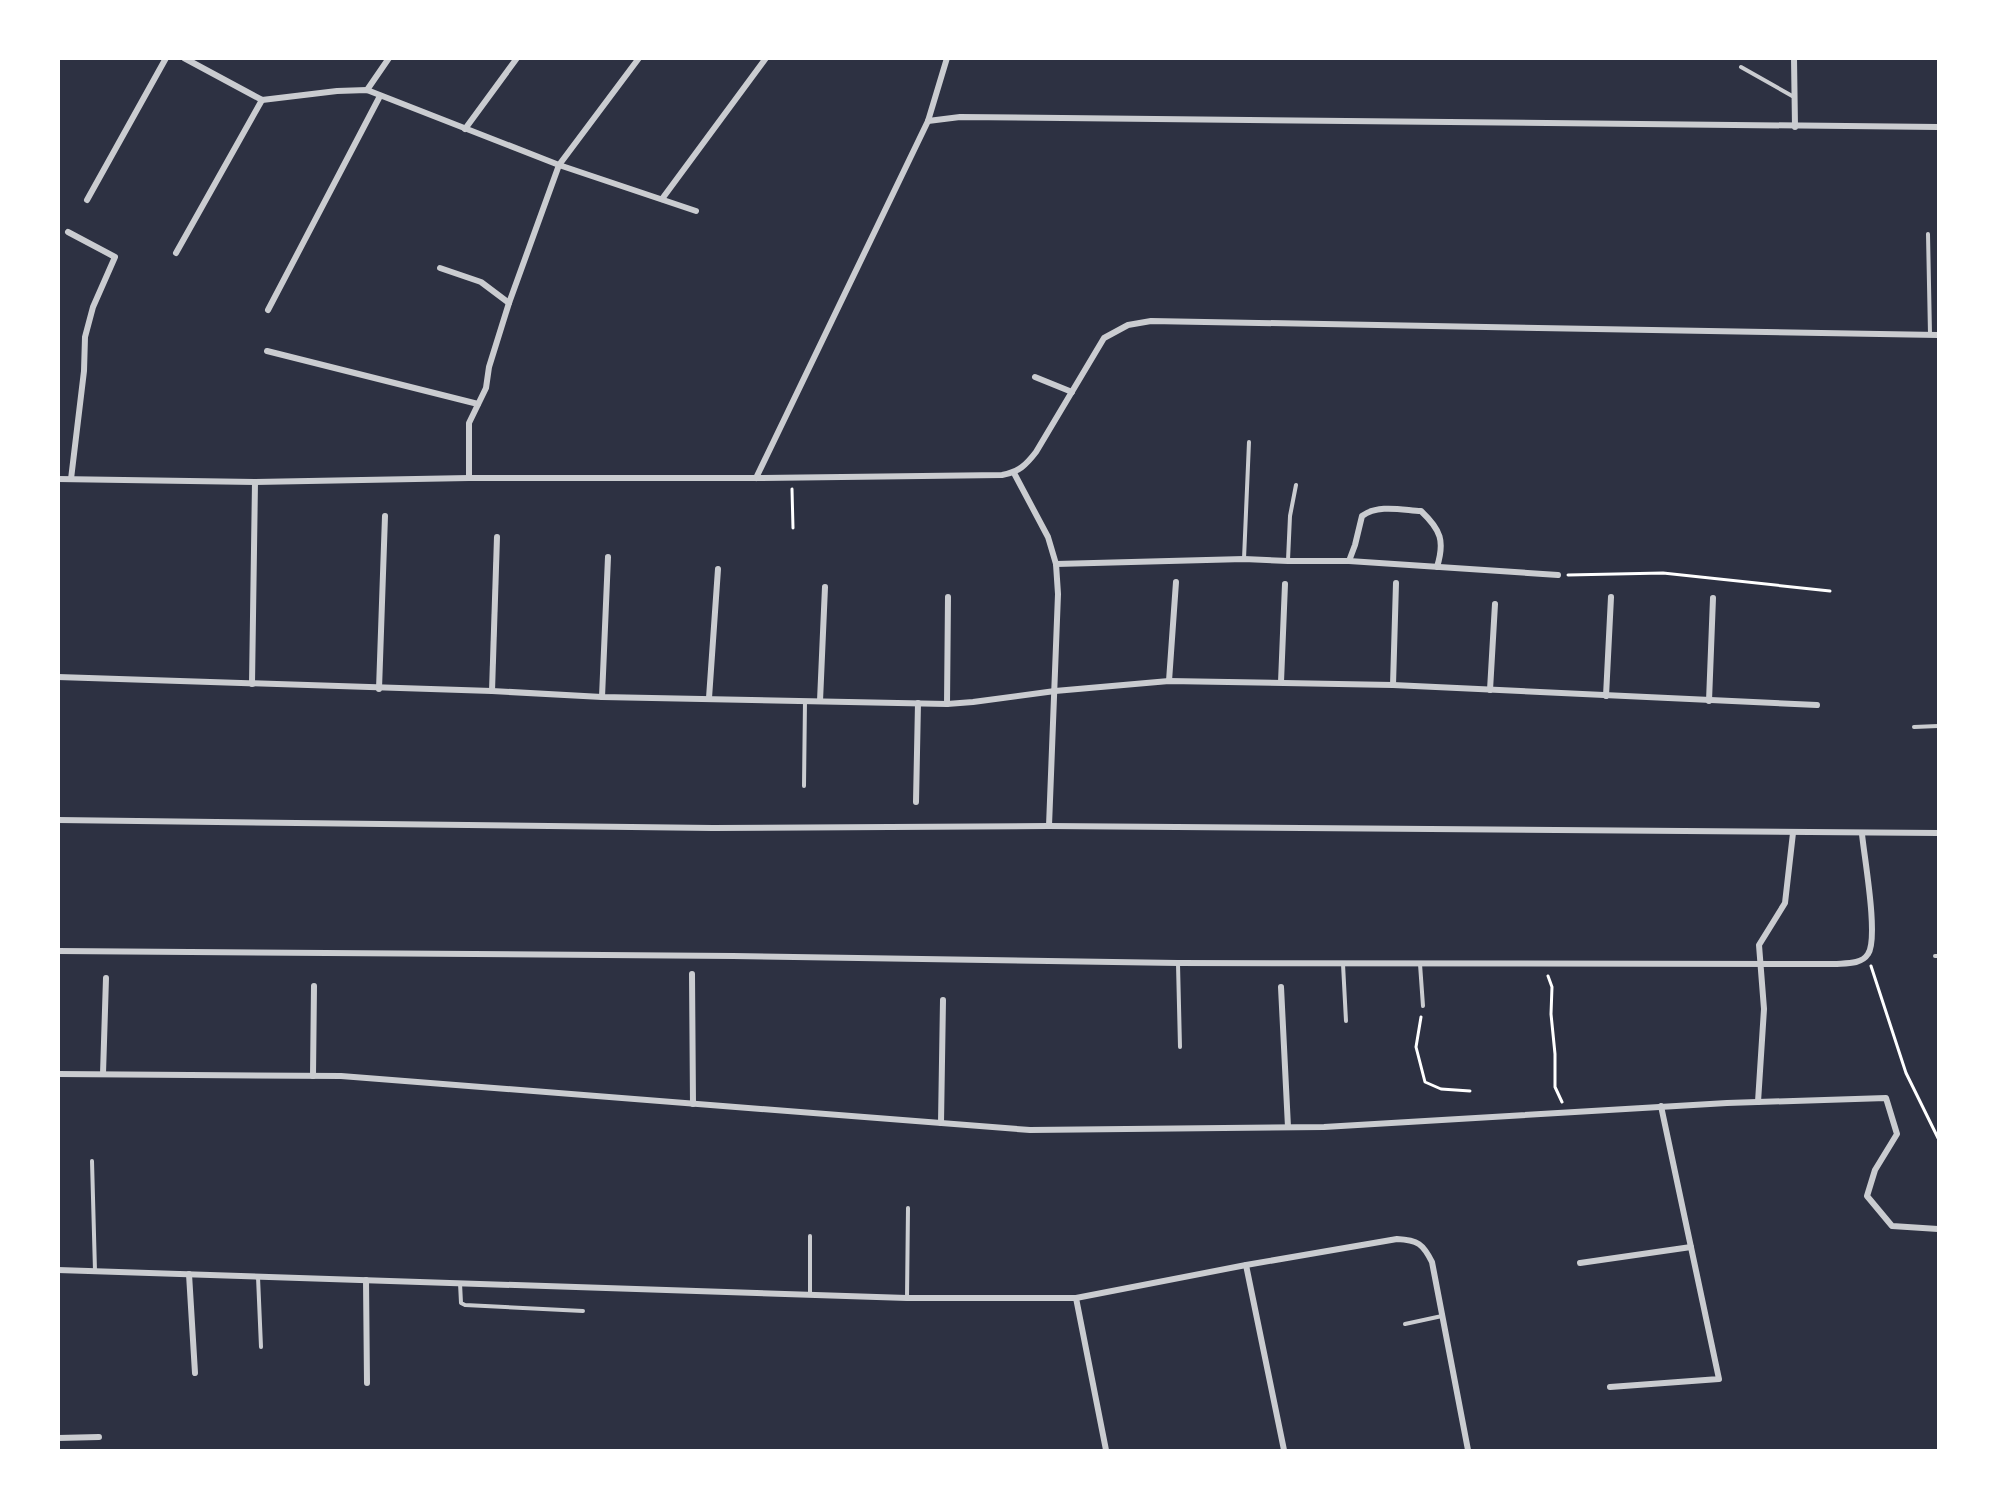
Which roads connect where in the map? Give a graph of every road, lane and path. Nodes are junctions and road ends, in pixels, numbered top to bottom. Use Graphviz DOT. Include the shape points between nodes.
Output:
graph roads {
  1 [pos="166,58"];
  2 [pos="184,58"];
  3 [pos="389,58"];
  4 [pos="517,58"];
  5 [pos="639,58"];
  6 [pos="766,58"];
  7 [pos="947,58"];
  8 [pos="1794,58"];
  9 [pos="1741,67"];
  10 [pos="368,90"];
  11 [pos="380,96"];
  12 [pos="1794,97"];
  13 [pos="262,100"];
  14 [pos="928,121"];
  15 [pos="1795,127"];
  16 [pos="1938,127"];
  17 [pos="465,129"];
  18 [pos="559,165"];
  19 [pos="87,200"];
  20 [pos="662,200"];
  21 [pos="696,211"];
  22 [pos="68,232"];
  23 [pos="1928,234"];
  24 [pos="176,253"];
  25 [pos="440,268"];
  26 [pos="509,303"];
  27 [pos="267,310"];
  28 [pos="1930,335"];
  29 [pos="1938,335"];
  30 [pos="267,351"];
  31 [pos="1035,377"];
  32 [pos="1072,392"];
  33 [pos="478,404"];
  34 [pos="1250,442"];
  35 [pos="1014,473"];
  36 [pos="469,478"];
  37 [pos="756,478"];
  38 [pos="792,478"];
  39 [pos="58,479"];
  40 [pos="72,479"];
  41 [pos="255,482"];
  42 [pos="1296,484"];
  43 [pos="385,516"];
  44 [pos="794,528"];
  45 [pos="497,537"];
  46 [pos="608,557"];
  47 [pos="1244,558"];
  48 [pos="1288,561"];
  49 [pos="1349,561"];
  50 [pos="1056,564"];
  51 [pos="1437,567"];
  52 [pos="718,568"];
  53 [pos="1558,575"];
  54 [pos="1176,582"];
  55 [pos="1395,583"];
  56 [pos="1285,584"];
  57 [pos="825,587"];
  58 [pos="1830,591"];
  59 [pos="948,597"];
  60 [pos="1611,597"];
  61 [pos="1713,598"];
  62 [pos="1495,604"];
  63 [pos="58,677"];
  64 [pos="1169,681"];
  65 [pos="1281,682"];
  66 [pos="252,684"];
  67 [pos="1393,685"];
  68 [pos="379,689"];
  69 [pos="1490,690"];
  70 [pos="492,691"];
  71 [pos="1055,691"];
  72 [pos="1606,696"];
  73 [pos="602,697"];
  74 [pos="709,698"];
  75 [pos="805,701"];
  76 [pos="820,701"];
  77 [pos="1709,701"];
  78 [pos="918,703"];
  79 [pos="947,704"];
  80 [pos="1817,705"];
  81 [pos="1938,726"];
  82 [pos="1914,727"];
  83 [pos="804,786"];
  84 [pos="916,802"];
  85 [pos="58,820"];
  86 [pos="1049,826"];
  87 [pos="1793,833"];
  88 [pos="1938,833"];
  89 [pos="1862,834"];
  90 [pos="58,951"];
  91 [pos="1868,955"];
  92 [pos="1178,963"];
  93 [pos="1343,963"];
  94 [pos="1420,963"];
  95 [pos="1543,963"];
  96 [pos="1761,964"];
  97 [pos="692,974"];
  98 [pos="106,978"];
  99 [pos="314,986"];
  100 [pos="1281,987"];
  101 [pos="943,1000"];
  102 [pos="1423,1006"];
  103 [pos="1346,1021"];
  104 [pos="1180,1047"];
  105 [pos="58,1074"];
  106 [pos="103,1074"];
  107 [pos="313,1076"];
  108 [pos="1470,1091"];
  109 [pos="1758,1102"];
  110 [pos="693,1104"];
  111 [pos="1661,1106"];
  112 [pos="1565,1109"];
  113 [pos="941,1123"];
  114 [pos="1288,1127"];
  115 [pos="1938,1138"];
  116 [pos="92,1161"];
  117 [pos="908,1208"];
  118 [pos="1938,1229"];
  119 [pos="810,1236"];
  120 [pos="1691,1247"];
  121 [pos="1580,1263"];
  122 [pos="1246,1265"];
  123 [pos="58,1270"];
  124 [pos="95,1271"];
  125 [pos="189,1274"];
  126 [pos="258,1276"];
  127 [pos="366,1280"];
  128 [pos="460,1282"];
  129 [pos="810,1293"];
  130 [pos="907,1298"];
  131 [pos="1076,1298"];
  132 [pos="583,1311"];
  133 [pos="1442,1316"];
  134 [pos="1405,1324"];
  135 [pos="261,1347"];
  136 [pos="195,1373"];
  137 [pos="367,1383"];
  138 [pos="1610,1387"];
  139 [pos="99,1437"];
  140 [pos="58,1438"];
  141 [pos="1106,1450"];
  142 [pos="1284,1450"];
  143 [pos="1468,1450"];
  1 -- 19 [label="street"];
  2 -- 13 [label="street"];
  3 -- 10 [label="street"];
  4 -- 17 [label="street"];
  5 -- 18 [label="street"];
  6 -- 20 [label="street"];
  7 -- 14 [label="street"];
  8 -- 12 [label="street"];
  9 -- 12 [label="lane"];
  10 -- 11 [label="street"];
  10 -- 13 [label="street"];
  11 -- 17 [label="street"];
  11 -- 27 [label="street"];
  12 -- 15 [label="street"];
  13 -- 24 [label="street"];
  14 -- 15 [label="street" via="960,117"];
  14 -- 37 [label="street"];
  15 -- 16 [label="street"];
  17 -- 18 [label="street"];
  18 -- 20 [label="street"];
  18 -- 26 [label="street"];
  20 -- 21 [label="street"];
  22 -- 40 [label="street" via="115,257 93,307 86,337"];
  23 -- 28 [label="lane"];
  25 -- 26 [label="street" via="481,282"];
  26 -- 33 [label="street"];
  28 -- 29 [label="street"];
  28 -- 32 [label="street" via="1151,321 1128,325 1104,338"];
  30 -- 33 [label="street"];
  31 -- 32 [label="street"];
  32 -- 35 [label="street" via="1036,452"];
  33 -- 36 [label="street" via="469,423"];
  34 -- 47 [label="lane"];
  35 -- 38 [label="street"];
  35 -- 50 [label="street" via="1048,537"];
  36 -- 37 [label="street"];
  36 -- 41 [label="street"];
  37 -- 38 [label="street"];
  38 -- 44 [label="path"];
  39 -- 40 [label="street"];
  40 -- 41 [label="street"];
  41 -- 66 [label="street"];
  42 -- 48 [label="lane"];
  43 -- 68 [label="street"];
  45 -- 70 [label="street"];
  46 -- 73 [label="street"];
  47 -- 48 [label="street"];
  47 -- 50 [label="street"];
  48 -- 49 [label="street"];
  49 -- 51 [label="street"];
  49 -- 51 [label="street" via="1362,516 1370,510 1421,511 1440,536"];
  50 -- 71 [label="street"];
  51 -- 53 [label="street"];
  52 -- 74 [label="street"];
  53 -- 58 [label="path" via="1663,573"];
  54 -- 64 [label="street"];
  55 -- 67 [label="street"];
  56 -- 65 [label="street"];
  57 -- 76 [label="street"];
  59 -- 79 [label="street"];
  60 -- 72 [label="street"];
  61 -- 77 [label="street"];
  62 -- 69 [label="street"];
  63 -- 66 [label="street"];
  64 -- 65 [label="street"];
  64 -- 71 [label="street"];
  65 -- 67 [label="street"];
  66 -- 68 [label="street"];
  67 -- 69 [label="street"];
  68 -- 70 [label="street"];
  69 -- 72 [label="street"];
  70 -- 73 [label="street"];
  71 -- 79 [label="street"];
  71 -- 86 [label="street"];
  72 -- 77 [label="street"];
  73 -- 74 [label="street"];
  74 -- 75 [label="street"];
  75 -- 76 [label="street"];
  75 -- 83 [label="lane"];
  76 -- 78 [label="street"];
  77 -- 80 [label="street"];
  78 -- 79 [label="street"];
  78 -- 84 [label="street"];
  81 -- 82 [label="lane"];
  85 -- 86 [label="street" via="701,828"];
  86 -- 87 [label="street"];
  87 -- 89 [label="street"];
  87 -- 96 [label="street" via="1785,903 1759,945"];
  88 -- 89 [label="street"];
  89 -- 91 [label="street" via="1872,921"];
  90 -- 92 [label="street"];
  91 -- 96 [label="street" via="1857,962 1834,964"];
  91 -- 115 [label="path" via="1906,1073"];
  92 -- 93 [label="street"];
  92 -- 104 [label="lane"];
  93 -- 94 [label="street"];
  93 -- 103 [label="lane"];
  94 -- 95 [label="street"];
  94 -- 102 [label="lane"];
  95 -- 96 [label="street"];
  95 -- 112 [label="path" via="1552,987 1555,1087"];
  96 -- 109 [label="street" via="1764,1009"];
  97 -- 110 [label="street"];
  98 -- 106 [label="street"];
  99 -- 107 [label="street"];
  100 -- 114 [label="street"];
  101 -- 113 [label="street"];
  102 -- 108 [label="path" via="1416,1047 1425,1082 1441,1089"];
  105 -- 106 [label="street"];
  106 -- 107 [label="street"];
  107 -- 110 [label="street"];
  109 -- 111 [label="street"];
  109 -- 118 [label="street" via="1886,1098 1897,1134 1875,1170 1867,1196 1892,1226"];
  110 -- 113 [label="street"];
  111 -- 114 [label="street"];
  111 -- 120 [label="street"];
  113 -- 114 [label="street" via="1030,1130"];
  116 -- 124 [label="lane"];
  117 -- 130 [label="lane"];
  119 -- 129 [label="lane"];
  120 -- 121 [label="street"];
  120 -- 138 [label="street" via="1719,1379"];
  122 -- 131 [label="street"];
  122 -- 133 [label="street" via="1397,1239 1412,1240 1424,1248 1432,1262"];
  122 -- 142 [label="street"];
  123 -- 124 [label="street"];
  124 -- 125 [label="street"];
  125 -- 126 [label="street"];
  125 -- 136 [label="street"];
  126 -- 127 [label="street"];
  126 -- 135 [label="lane"];
  127 -- 128 [label="street"];
  127 -- 137 [label="street"];
  128 -- 129 [label="street"];
  128 -- 132 [label="lane" via="461,1303 465,1305"];
  129 -- 130 [label="street"];
  130 -- 131 [label="street"];
  131 -- 141 [label="street"];
  133 -- 134 [label="lane"];
  133 -- 143 [label="street"];
  139 -- 140 [label="street"];
}
